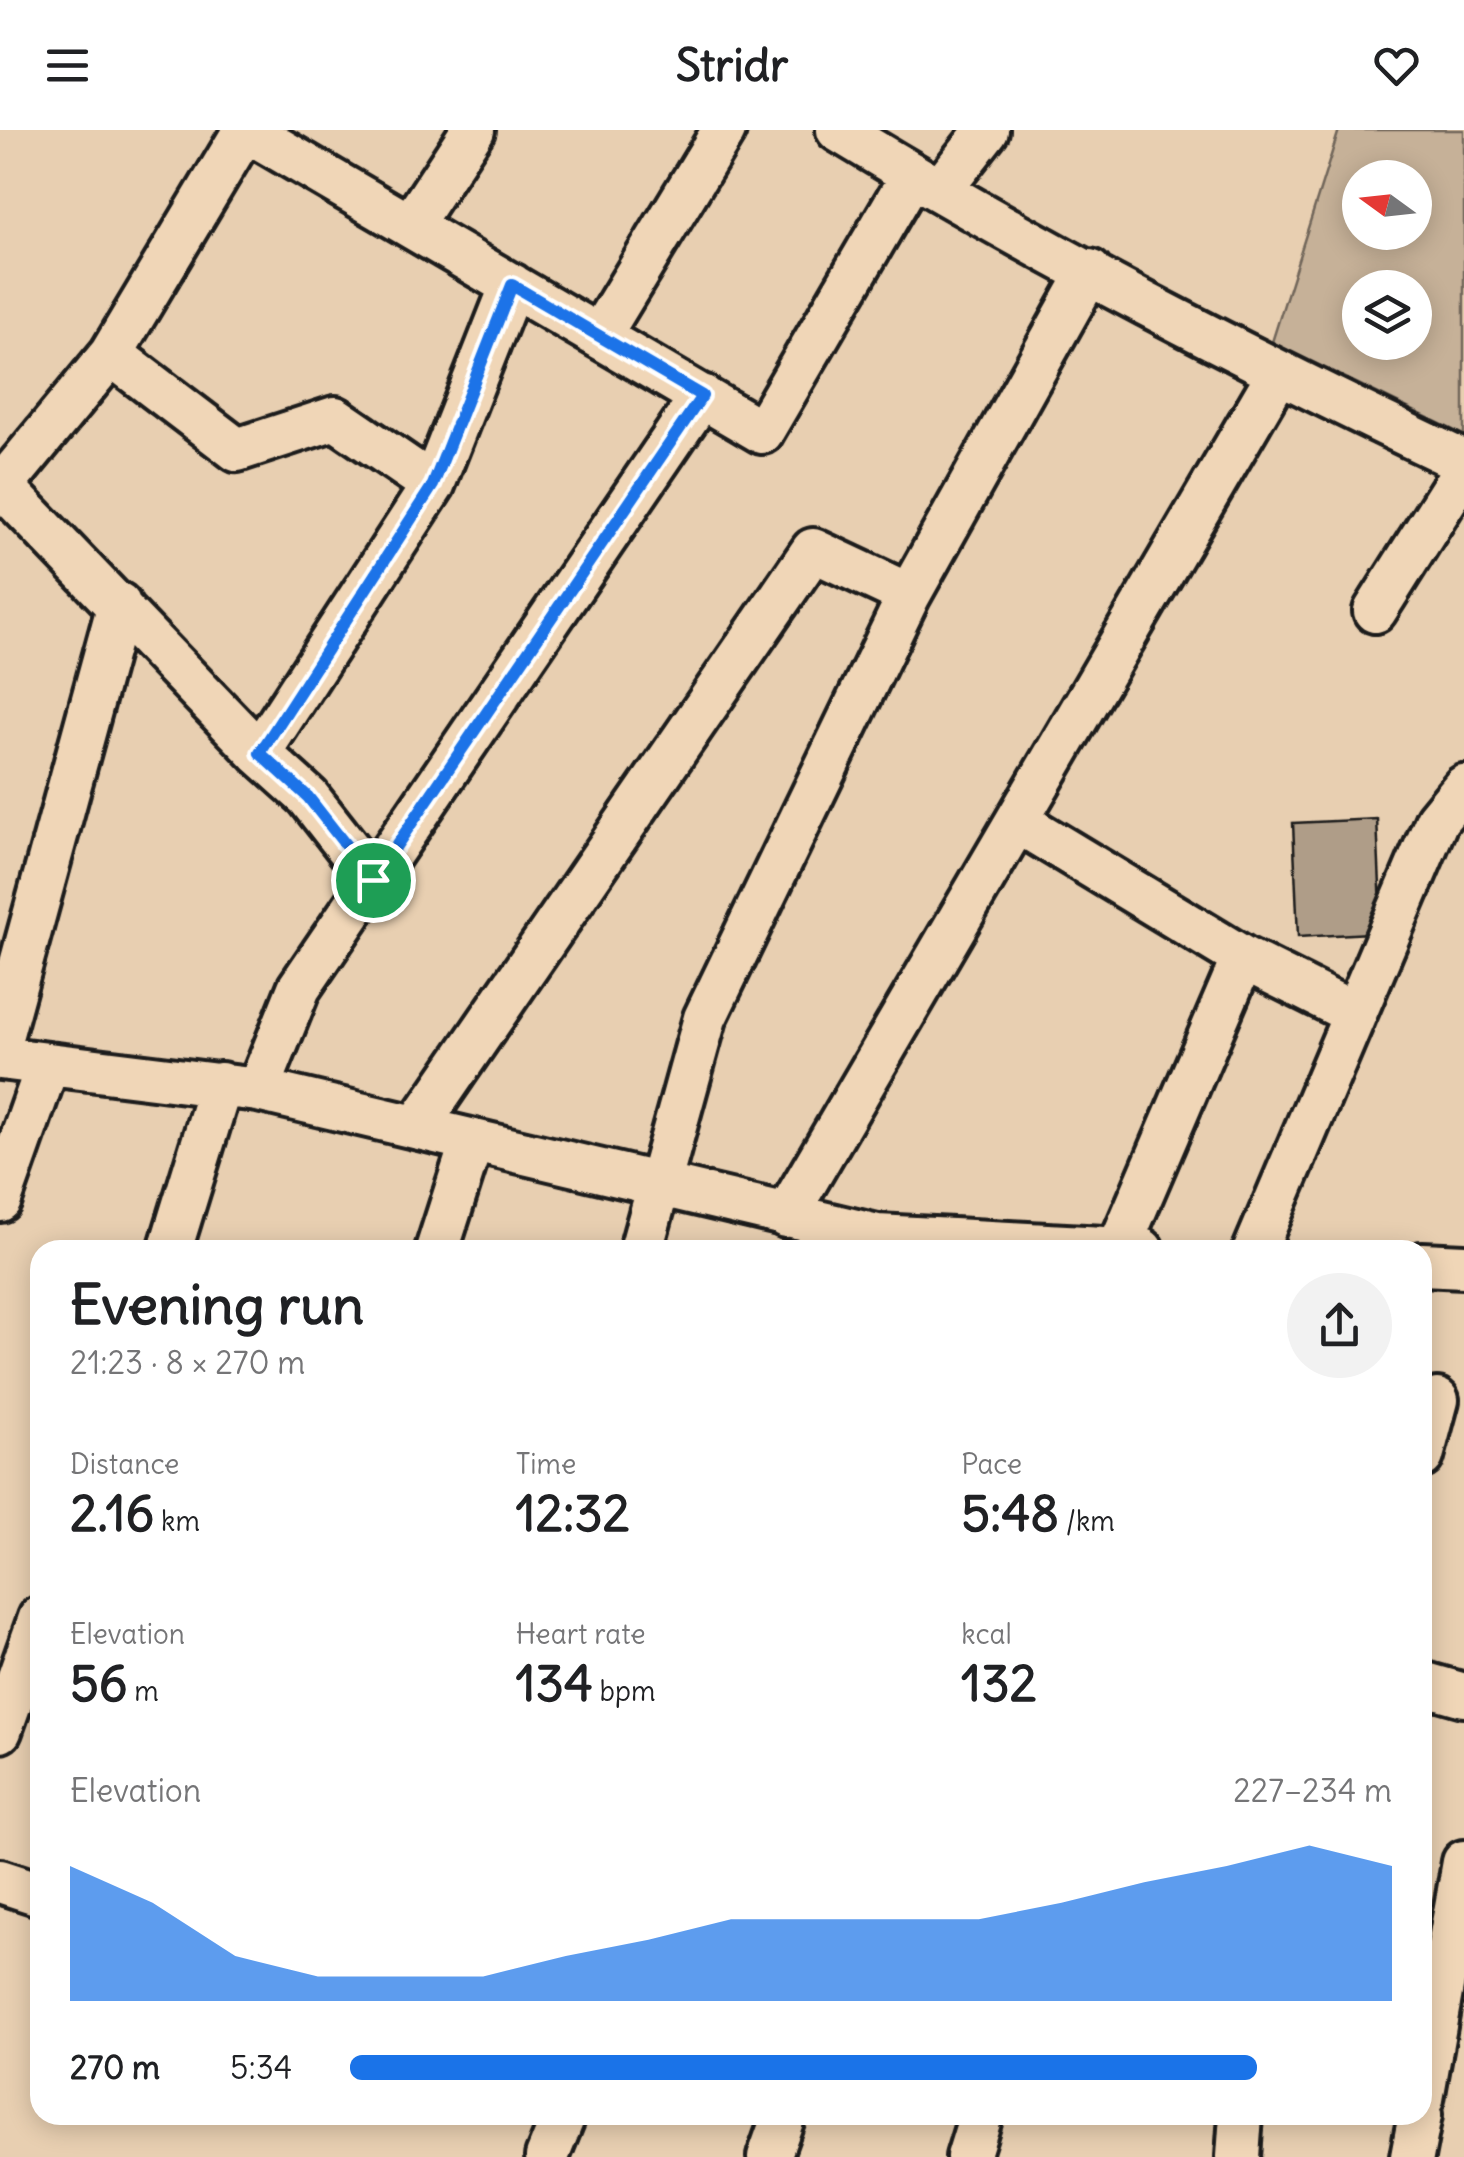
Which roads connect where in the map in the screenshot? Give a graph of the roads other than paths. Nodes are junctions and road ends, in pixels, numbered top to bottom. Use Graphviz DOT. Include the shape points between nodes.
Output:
graph roads {
  1 [pos="473,130"];
  2 [pos="724,130"];
  3 [pos="838,130"];
  4 [pos="987,130"];
  5 [pos="257,133"];
  6 [pos="926,182"];
  7 [pos="410,226"];
  8 [pos="1090,271"];
  9 [pos="512,285"];
  10 [pos="599,336"];
  11 [pos="111,354"];
  12 [pos="1278,374"];
  13 [pos="702,396"];
  14 [pos="1464,462"];
  15 [pos="1464,470"];
  16 [pos="1,485"];
  17 [pos="433,485"];
  18 [pos="909,595"];
  19 [pos="119,604"];
  20 [pos="1375,611"];
  21 [pos="260,753"];
  22 [pos="1464,786"];
  23 [pos="1017,821"];
  24 [pos="373,880"];
  25 [pos="1242,958"];
  26 [pos="1354,1013"];
  27 [pos="0,1041"];
  28 [pos="0,1058"];
  29 [pos="48,1064"];
  30 [pos="240,1087"];
  31 [pos="417,1126"];
  32 [pos="472,1141"];
  33 [pos="657,1186"];
  34 [pos="0,1200"];
  35 [pos="786,1216"];
  36 [pos="174,1240"];
  37 [pos="439,1240"];
  38 [pos="644,1240"];
  39 [pos="865,1240"];
  40 [pos="1122,1240"];
  41 [pos="1259,1240"];
  42 [pos="1432,1264"];
  43 [pos="1464,1266"];
  44 [pos="1436,1400"];
  45 [pos="1432,1416"];
  46 [pos="30,1646"];
  47 [pos="1432,1687"];
  48 [pos="1464,1695"];
  49 [pos="0,1731"];
  50 [pos="1464,1862"];
  51 [pos="0,1881"];
  52 [pos="30,1891"];
  53 [pos="1432,2043"];
  54 [pos="560,2125"];
  55 [pos="780,2125"];
  56 [pos="978,2125"];
  57 [pos="1240,2125"];
  58 [pos="1418,2125"];
  59 [pos="547,2157"];
  60 [pos="769,2157"];
  61 [pos="968,2157"];
  62 [pos="1238,2157"];
  63 [pos="1412,2157"];
  1 -- 7 [label="street"];
  2 -- 10 [label="street"];
  3 -- 6 [label="street"];
  4 -- 6 [label="street"];
  5 -- 7 [label="street"];
  5 -- 11 [label="street"];
  6 -- 8 [label="street"];
  6 -- 13 [label="street" via="762,432"];
  7 -- 9 [label="street"];
  8 -- 12 [label="street"];
  8 -- 18 [label="street"];
  9 -- 10 [label="street"];
  9 -- 17 [label="street"];
  10 -- 13 [label="street"];
  11 -- 16 [label="street"];
  11 -- 17 [label="street" via="237,450 335,418"];
  12 -- 14 [label="street"];
  12 -- 23 [label="street"];
  13 -- 24 [label="street"];
  15 -- 20 [label="street"];
  16 -- 19 [label="street"];
  17 -- 21 [label="street"];
  18 -- 31 [label="street" via="814,550"];
  18 -- 33 [label="street" via="705,1018"];
  19 -- 21 [label="street"];
  19 -- 27 [label="street"];
  21 -- 24 [label="street" via="308,797"];
  22 -- 26 [label="street" via="1437,820"];
  23 -- 25 [label="street"];
  23 -- 35 [label="street"];
  24 -- 30 [label="street"];
  25 -- 26 [label="street"];
  25 -- 40 [label="street"];
  26 -- 41 [label="street"];
  28 -- 29 [label="street"];
  29 -- 30 [label="street"];
  29 -- 34 [label="street"];
  30 -- 31 [label="street"];
  30 -- 36 [label="street"];
  31 -- 32 [label="street"];
  32 -- 33 [label="street"];
  32 -- 37 [label="street"];
  33 -- 35 [label="street"];
  33 -- 38 [label="street"];
  35 -- 39 [label="street"];
  42 -- 43 [label="street"];
  44 -- 45 [label="street"];
  46 -- 49 [label="street"];
  47 -- 48 [label="street"];
  50 -- 53 [label="street"];
  51 -- 52 [label="street"];
  54 -- 59 [label="street"];
  55 -- 60 [label="street"];
  56 -- 61 [label="street"];
  57 -- 62 [label="street"];
  58 -- 63 [label="street"];
}
